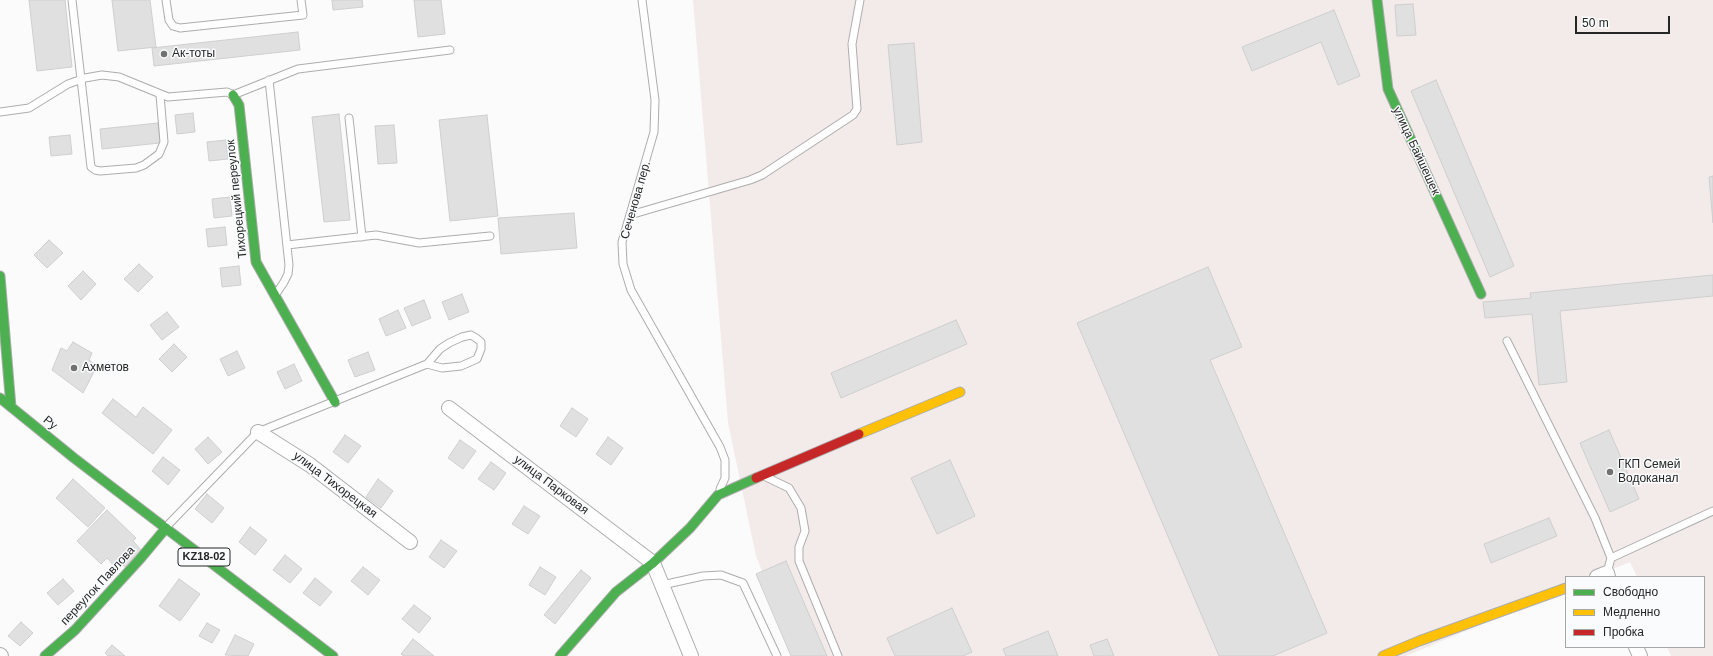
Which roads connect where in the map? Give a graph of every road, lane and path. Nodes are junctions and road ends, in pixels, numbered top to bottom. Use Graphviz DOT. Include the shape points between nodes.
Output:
graph roads {
  1 [pos="72,0"];
  2 [pos="166,0"];
  3 [pos="301,0"];
  4 [pos="642,0"];
  5 [pos="860,0"];
  6 [pos="1377,0"];
  7 [pos="450,50"];
  8 [pos="82,79"];
  9 [pos="269,80"];
  10 [pos="160,95"];
  11 [pos="233,95"];
  12 [pos="0,112"];
  13 [pos="349,118"];
  14 [pos="630,215"];
  15 [pos="490,236"];
  16 [pos="362,237"];
  17 [pos="287,245"];
  18 [pos="0,276"];
  19 [pos="1481,294"];
  20 [pos="275,295"];
  21 [pos="1507,341"];
  22 [pos="6,353"];
  23 [pos="427,364"];
  24 [pos="960,392"];
  25 [pos="19,393"];
  26 [pos="0,398"];
  27 [pos="335,402"];
  28 [pos="25,405"];
  29 [pos="11,407"];
  30 [pos="449,408"];
  31 [pos="258,432"];
  32 [pos="74,458"];
  33 [pos="762,475"];
  34 [pos="718,495"];
  35 [pos="1713,511"];
  36 [pos="166,528"];
  37 [pos="410,542"];
  38 [pos="1611,558"];
  39 [pos="653,563"];
  40 [pos="1604,576"];
  41 [pos="662,586"];
  42 [pos="1565,588"];
  43 [pos="44,656"];
  44 [pos="333,656"];
  45 [pos="560,656"];
  46 [pos="692,656"];
  47 [pos="777,656"];
  48 [pos="838,656"];
  49 [pos="1383,656"];
  1 -- 8 [label="lane"];
  2 -- 3 [label="lane" via="169,20 173,26 180,28 303,15"];
  4 -- 14 [label="lane, Сеченова пер." via="655,100 654,132"];
  5 -- 14 [label="lane" via="852,44 857,109 853,115 762,175"];
  6 -- 19 [label="main road, улица Байшешек" via="1388,89"];
  7 -- 9 [label="lane" via="298,68"];
  8 -- 10 [label="lane" via="102,75 119,77"];
  8 -- 10 [label="lane" via="91,167 94,170 136,168 159,154 164,142"];
  8 -- 12 [label="lane" via="68,84 29,108"];
  9 -- 11 [label="lane"];
  9 -- 17 [label="lane"];
  10 -- 11 [label="lane" via="177,97 227,92"];
  11 -- 20 [label="main road, Тихорецкий переулок" via="239,105 256,262"];
  13 -- 16 [label="lane"];
  14 -- 34 [label="lane, Сеченова пер." via="622,242 623,264 631,290 720,447 725,460 725,478"];
  15 -- 16 [label="lane" via="419,243 376,235"];
  16 -- 17 [label="lane"];
  17 -- 20 [label="lane" via="288,274"];
  18 -- 22 [label="main road"];
  20 -- 27 [label="main road, Тихорецкий переулок"];
  21 -- 38 [label="lane" via="1595,518"];
  22 -- 25 [label="main road"];
  22 -- 29 [label="main road"];
  23 -- 23 [label="lane" via="442,368 461,366 477,358 481,342 471,335 462,337 440,349"];
  23 -- 27 [label="lane"];
  24 -- 33 [label="main road"];
  26 -- 29 [label="main road, KZ18-02"];
  27 -- 31 [label="lane"];
  28 -- 32 [label="main road"];
  29 -- 32 [label="main road, Ру / KZ18-02"];
  30 -- 39 [label="street, улица Парковая"];
  31 -- 36 [label="lane"];
  31 -- 37 [label="street, улица Тихорецкая" via="310,465"];
  32 -- 36 [label="main road, KZ18-02"];
  33 -- 34 [label="main road"];
  33 -- 48 [label="lane" via="789,488 801,508 805,531 799,547 798,561"];
  34 -- 39 [label="main road" via="690,528"];
  35 -- 38 [label="lane"];
  36 -- 43 [label="main road, переулок Павлова" via="75,630"];
  36 -- 44 [label="main road, KZ18-02"];
  38 -- 40 [label="lane"];
  39 -- 41 [label="street"];
  39 -- 45 [label="main road" via="616,592"];
  41 -- 46 [label="street"];
  41 -- 47 [label="lane" via="703,576 721,575 743,583"];
  42 -- 49 [label="main road"];
}
